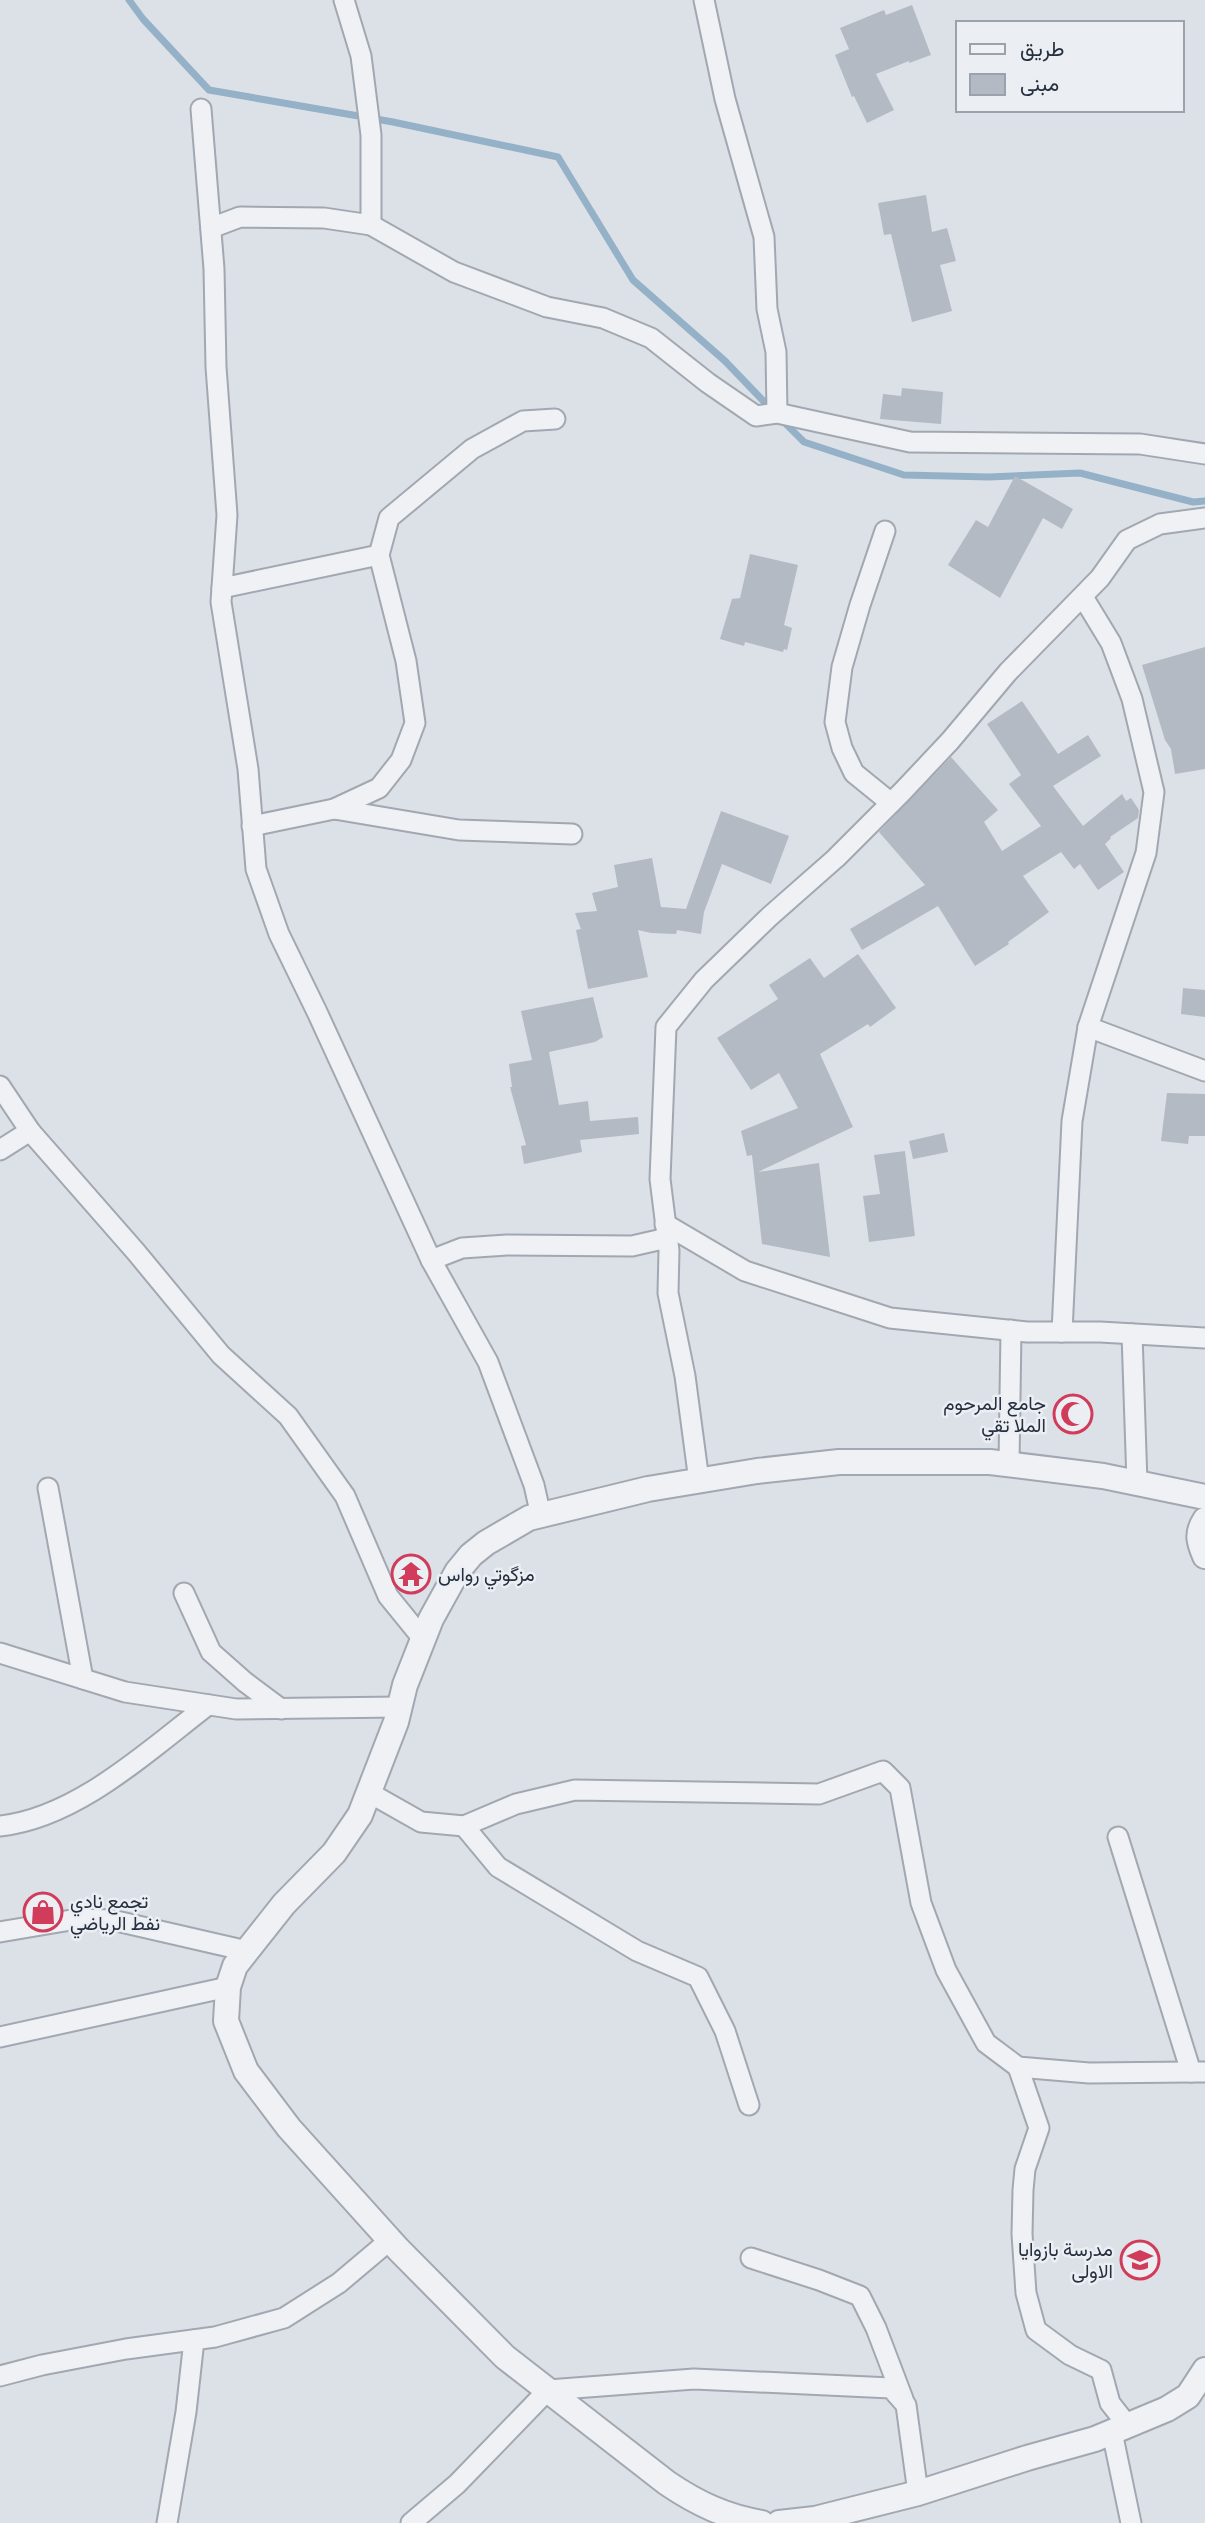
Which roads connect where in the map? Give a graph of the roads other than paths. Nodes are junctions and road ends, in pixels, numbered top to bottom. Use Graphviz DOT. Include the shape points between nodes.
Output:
graph roads {
  1 [pos="344,0"];
  2 [pos="704,0"];
  3 [pos="201,109"];
  4 [pos="371,225"];
  5 [pos="211,228"];
  6 [pos="777,413"];
  7 [pos="555,419"];
  8 [pos="1205,454"];
  9 [pos="1205,518"];
  10 [pos="885,531"];
  11 [pos="379,555"];
  12 [pos="222,588"];
  13 [pos="1083,597"];
  14 [pos="891,803"];
  15 [pos="334,809"];
  16 [pos="252,826"];
  17 [pos="572,834"];
  18 [pos="1088,1027"];
  19 [pos="1205,1071"];
  20 [pos="0,1086"];
  21 [pos="30,1131"];
  22 [pos="0,1150"];
  23 [pos="666,1231"];
  24 [pos="431,1260"];
  25 [pos="1011,1331"];
  26 [pos="1062,1332"];
  27 [pos="1132,1334"];
  28 [pos="1205,1338"];
  29 [pos="1009,1464"];
  30 [pos="699,1481"];
  31 [pos="1137,1483"];
  32 [pos="48,1489"];
  33 [pos="1205,1497"];
  34 [pos="541,1516"];
  35 [pos="1205,1520"];
  36 [pos="1205,1556"];
  37 [pos="184,1593"];
  38 [pos="423,1639"];
  39 [pos="0,1653"];
  40 [pos="83,1679"];
  41 [pos="208,1705"];
  42 [pos="400,1707"];
  43 [pos="281,1709"];
  44 [pos="368,1792"];
  45 [pos="0,1826"];
  46 [pos="464,1826"];
  47 [pos="1118,1838"];
  48 [pos="0,1932"];
  49 [pos="247,1951"];
  50 [pos="228,1987"];
  51 [pos="0,2037"];
  52 [pos="1018,2067"];
  53 [pos="1198,2072"];
  54 [pos="749,2105"];
  55 [pos="390,2240"];
  56 [pos="751,2258"];
  57 [pos="194,2340"];
  58 [pos="1205,2370"];
  59 [pos="0,2376"];
  60 [pos="548,2390"];
  61 [pos="906,2405"];
  62 [pos="1120,2429"];
  63 [pos="918,2493"];
  64 [pos="815,2521"];
  65 [pos="167,2523"];
  66 [pos="411,2523"];
  67 [pos="762,2523"];
  68 [pos="779,2523"];
  69 [pos="1131,2523"];
  1 -- 4 [label="street" via="361,56 371,135"];
  2 -- 6 [label="street" via="725,99 764,237"];
  3 -- 5 [label="street"];
  4 -- 5 [label="street" via="324,218 240,217"];
  4 -- 6 [label="street" via="454,272 547,307 603,318 651,338 756,416"];
  5 -- 12 [label="street" via="227,515"];
  6 -- 8 [label="street" via="910,442 1140,444"];
  7 -- 11 [label="street" via="523,421 472,449 389,518"];
  9 -- 13 [label="street" via="1160,524 1127,540"];
  10 -- 14 [label="street" via="842,667 835,722 854,772"];
  11 -- 12 [label="street"];
  11 -- 15 [label="street" via="406,661 415,723 401,760 379,788"];
  12 -- 16 [label="street"];
  13 -- 14 [label="street" via="1008,672"];
  13 -- 18 [label="street" via="1111,643 1132,699 1154,792 1146,853"];
  14 -- 23 [label="street" via="704,980 666,1027 660,1179"];
  15 -- 16 [label="street"];
  15 -- 17 [label="street" via="459,830"];
  16 -- 24 [label="street" via="256,869 279,934"];
  18 -- 19 [label="street"];
  18 -- 26 [label="street" via="1072,1121"];
  20 -- 21 [label="street"];
  21 -- 22 [label="street"];
  21 -- 38 [label="street" via="221,1355 288,1416 345,1496 388,1595"];
  23 -- 24 [label="street" via="632,1246 462,1248"];
  23 -- 25 [label="street" via="745,1271 890,1318"];
  23 -- 30 [label="street" via="668,1293"];
  24 -- 34 [label="street" via="488,1362"];
  25 -- 26 [label="street"];
  25 -- 29 [label="street"];
  26 -- 27 [label="street"];
  27 -- 28 [label="street"];
  27 -- 31 [label="street"];
  29 -- 30 [label="street" via="839,1462"];
  29 -- 31 [label="street"];
  30 -- 34 [label="street" via="587,1502"];
  31 -- 33 [label="street"];
  32 -- 40 [label="street"];
  34 -- 38 [label="street" via="505,1531 471,1555 457,1572"];
  35 -- 36 [label="street" via="1199,1530"];
  37 -- 43 [label="street" via="211,1652"];
  38 -- 42 [label="street"];
  39 -- 40 [label="street"];
  40 -- 41 [label="street" via="125,1692"];
  41 -- 43 [label="street"];
  41 -- 45 [label="street" via="117,1775 61,1808"];
  42 -- 43 [label="street"];
  42 -- 44 [label="street"];
  44 -- 46 [label="street" via="421,1822"];
  44 -- 49 [label="street" via="360,1815 334,1853 284,1904"];
  46 -- 52 [label="street" via="516,1804 575,1790 819,1794 883,1771 900,1788 921,1903 946,1970 986,2043"];
  46 -- 54 [label="street" via="498,1867 636,1951 698,1977 725,2031"];
  47 -- 53 [label="street"];
  48 -- 49 [label="street" via="77,1919 112,1920"];
  49 -- 50 [label="street" via="234,1965"];
  50 -- 51 [label="street"];
  50 -- 55 [label="street" via="226,2021 246,2071 289,2128"];
  52 -- 53 [label="street" via="1089,2073"];
  52 -- 62 [label="street" via="1039,2128 1025,2169 1022,2234 1026,2293 1036,2330 1101,2370"];
  55 -- 57 [label="street" via="339,2284 284,2318"];
  55 -- 60 [label="street" via="505,2357"];
  56 -- 61 [label="street" via="860,2296"];
  57 -- 59 [label="street" via="54,2362"];
  57 -- 65 [label="street"];
  58 -- 62 [label="street" via="1188,2396"];
  60 -- 61 [label="street" via="694,2379 891,2388"];
  60 -- 66 [label="street" via="457,2484"];
  60 -- 67 [label="street" via="691,2500 716,2512"];
  61 -- 63 [label="street"];
  62 -- 63 [label="street"];
  62 -- 69 [label="street"];
  63 -- 64 [label="street"];
  64 -- 68 [label="street"];
}
